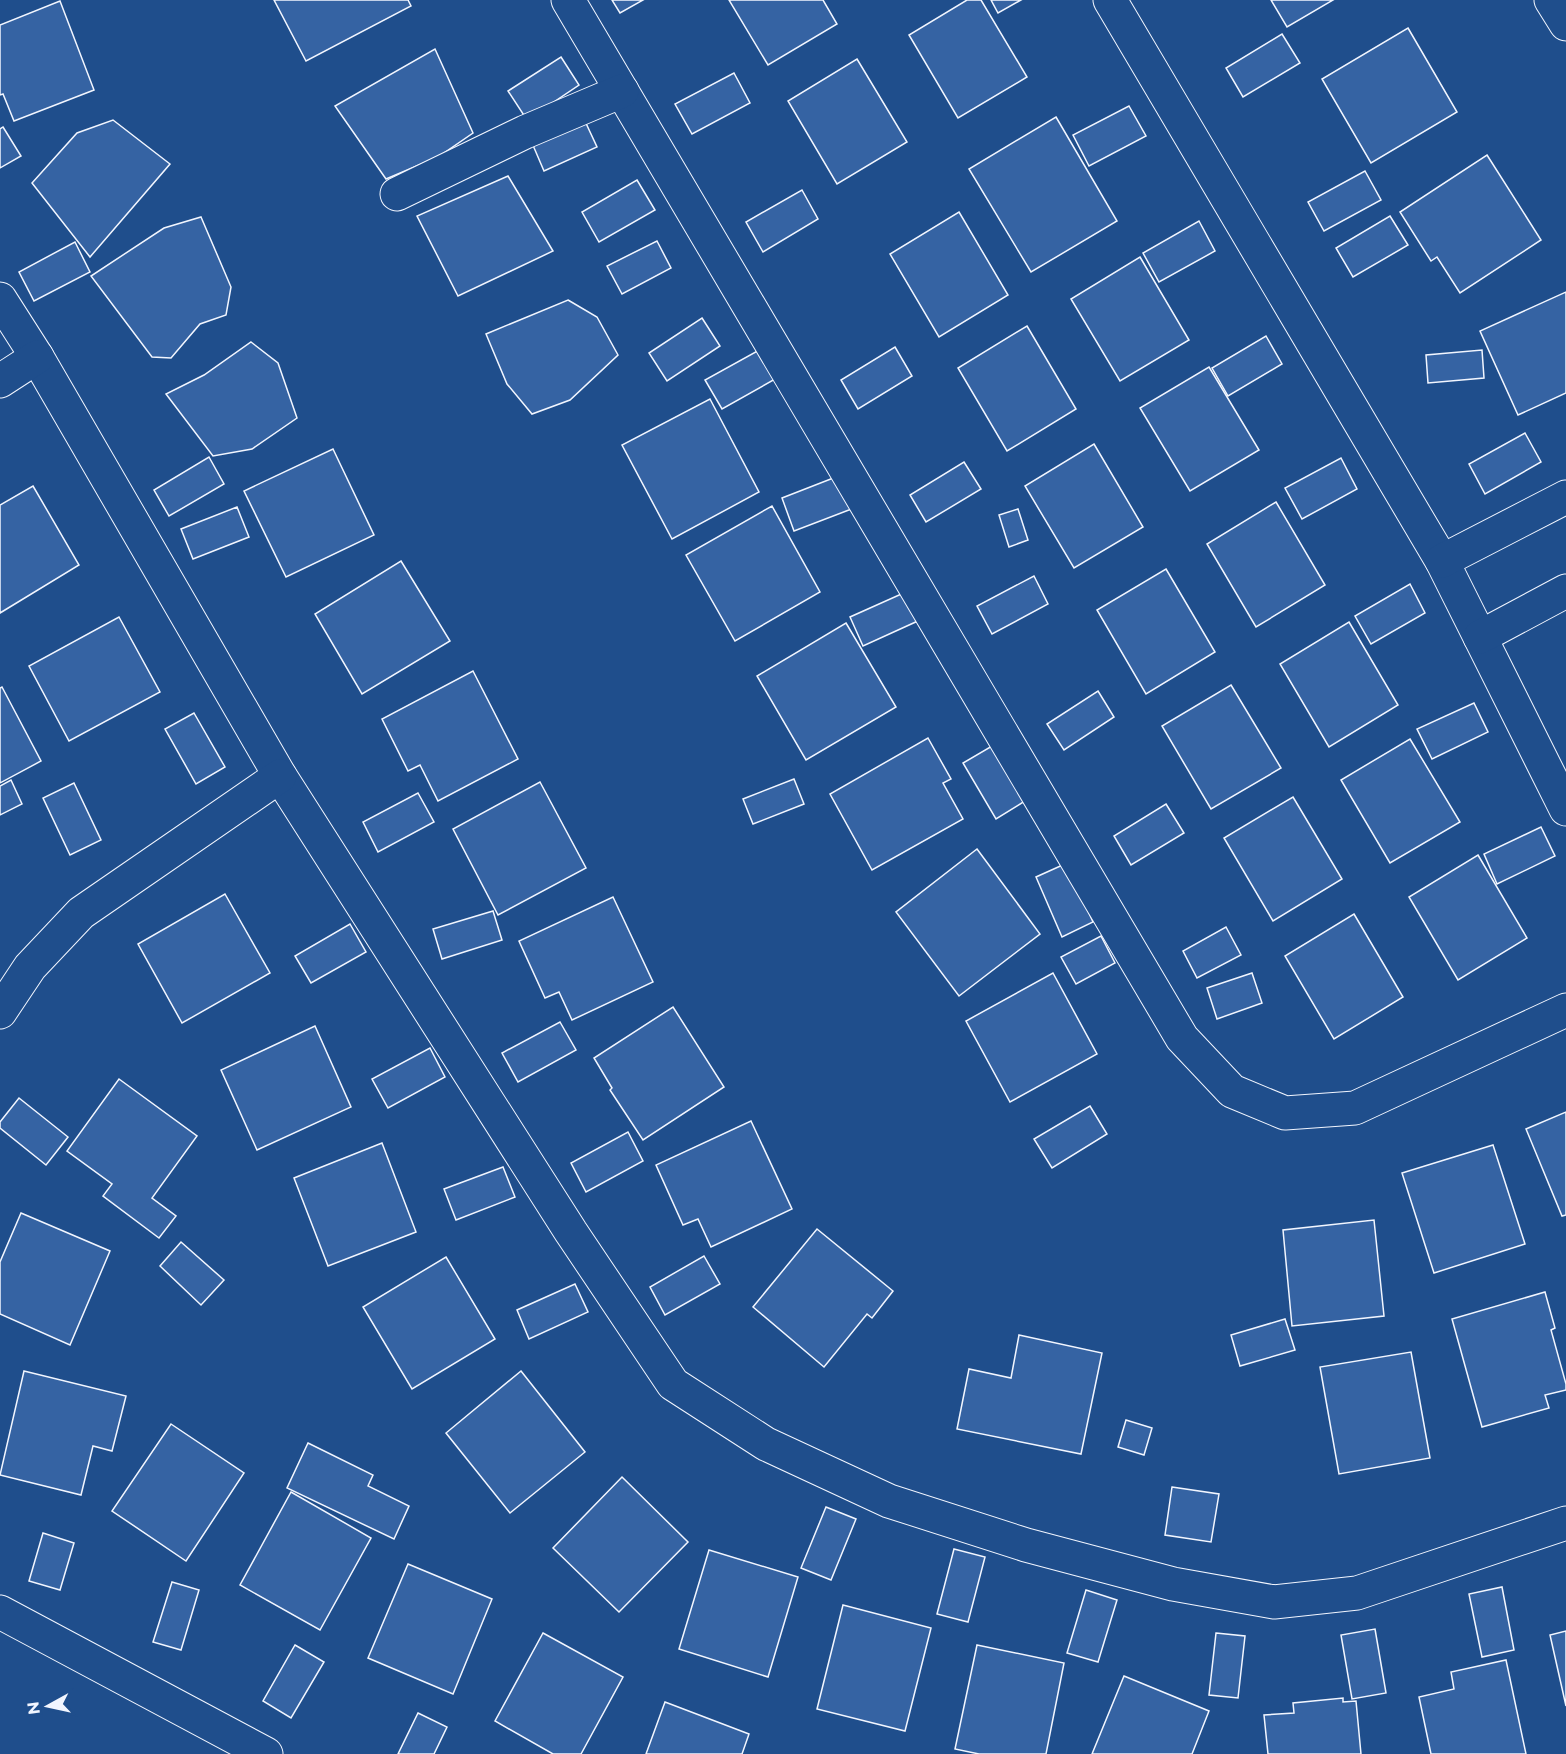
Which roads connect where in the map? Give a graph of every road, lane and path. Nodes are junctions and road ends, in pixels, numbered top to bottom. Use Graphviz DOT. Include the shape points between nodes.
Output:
graph roads {
  1 [pos="568,0"];
  2 [pos="1110,0"];
  3 [pos="1551,0"];
  4 [pos="1566,24"];
  5 [pos="622,91"];
  6 [pos="397,194"];
  7 [pos="0,299"];
  8 [pos="37,357"];
  9 [pos="0,381"];
  10 [pos="1566,497"];
  11 [pos="1442,561"];
  12 [pos="1566,591"];
  13 [pos="1480,637"];
  14 [pos="280,776"];
  15 [pos="1566,809"];
  16 [pos="1566,1010"];
  17 [pos="0,1012"];
  18 [pos="1566,1523"];
  19 [pos="0,1612"];
  20 [pos="266,1754"];
  1 -- 5 [label="street"];
  2 -- 11 [label="street"];
  3 -- 4 [label="street"];
  5 -- 6 [label="street" via="525,132"];
  5 -- 16 [label="street" via="1182,1038 1232,1091 1285,1113 1354,1108"];
  7 -- 8 [label="street"];
  8 -- 9 [label="street"];
  8 -- 14 [label="street"];
  10 -- 11 [label="street"];
  11 -- 13 [label="street"];
  12 -- 13 [label="street"];
  13 -- 15 [label="street"];
  14 -- 17 [label="street" via="81,913 30,967"];
  14 -- 18 [label="street" via="672,1384 766,1444 889,1501 1026,1545 1173,1584 1274,1602 1357,1593"];
  19 -- 20 [label="street"];
}
